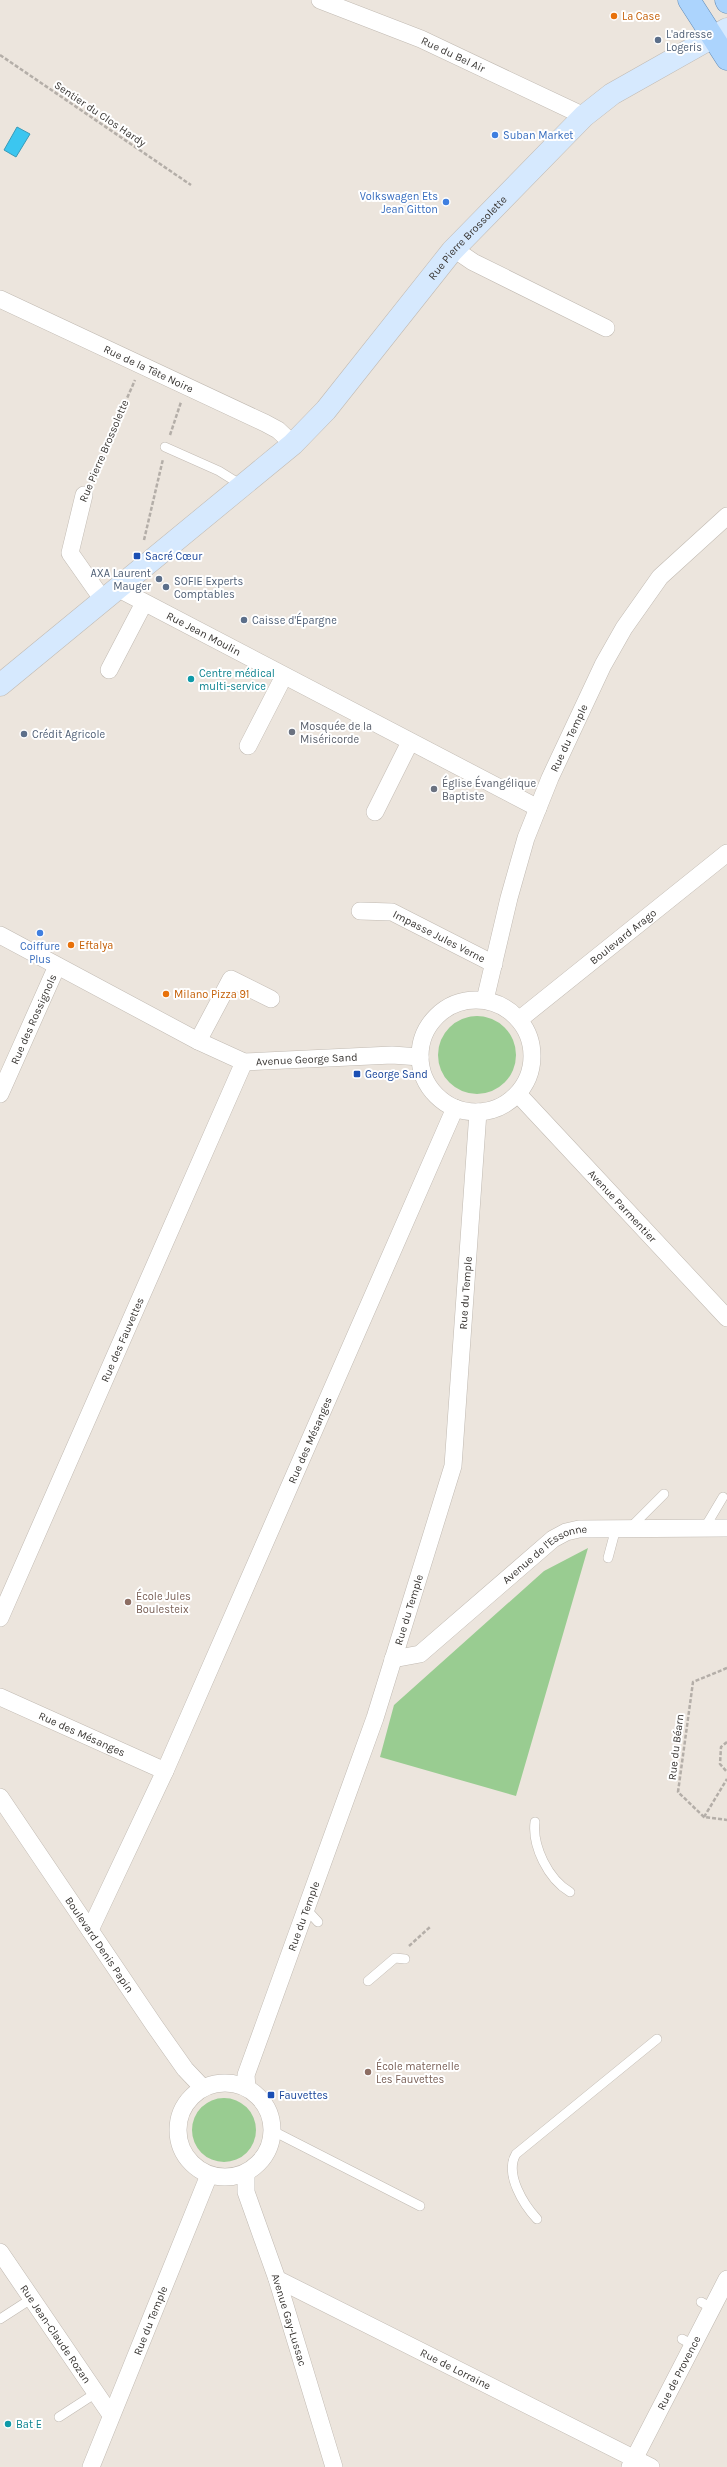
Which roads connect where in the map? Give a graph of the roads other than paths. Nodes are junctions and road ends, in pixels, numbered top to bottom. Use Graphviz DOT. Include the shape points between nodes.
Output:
graph roads {
  1 [pos="320,0"];
  2 [pos="689,0"];
  3 [pos="720,33"];
  4 [pos="727,59"];
  5 [pos="584,116"];
  6 [pos="454,248"];
  7 [pos="0,299"];
  8 [pos="606,328"];
  9 [pos="293,444"];
  10 [pos="165,447"];
  11 [pos="243,486"];
  12 [pos="84,495"];
  13 [pos="727,516"];
  14 [pos="110,594"];
  15 [pos="144,603"];
  16 [pos="109,670"];
  17 [pos="284,676"];
  18 [pos="4,678"];
  19 [pos="410,742"];
  20 [pos="248,746"];
  21 [pos="538,808"];
  22 [pos="375,812"];
  23 [pos="727,853"];
  24 [pos="360,910"];
  25 [pos="0,935"];
  26 [pos="494,964"];
  27 [pos="57,966"];
  28 [pos="271,999"];
  29 [pos="485,1000"];
  30 [pos="520,1019"];
  31 [pos="198,1041"];
  32 [pos="420,1056"];
  33 [pos="244,1062"];
  34 [pos="0,1094"];
  35 [pos="518,1094"];
  36 [pos="455,1108"];
  37 [pos="478,1112"];
  38 [pos="727,1318"];
  39 [pos="664,1494"];
  40 [pos="724,1497"];
  41 [pos="623,1528"];
  42 [pos="727,1528"];
  43 [pos="704,1529"];
  44 [pos="608,1558"];
  45 [pos="0,1618"];
  46 [pos="392,1659"];
  47 [pos="0,1697"];
  48 [pos="165,1772"];
  49 [pos="0,1797"];
  50 [pos="535,1822"];
  51 [pos="570,1892"];
  52 [pos="90,1930"];
  53 [pos="405,1958"];
  54 [pos="368,1981"];
  55 [pos="657,2039"];
  56 [pos="203,2088"];
  57 [pos="247,2088"];
  58 [pos="272,2131"];
  59 [pos="246,2173"];
  60 [pos="209,2175"];
  61 [pos="420,2206"];
  62 [pos="537,2219"];
  63 [pos="0,2252"];
  64 [pos="277,2279"];
  65 [pos="727,2279"];
  66 [pos="31,2299"];
  67 [pos="0,2319"];
  68 [pos="96,2393"];
  69 [pos="111,2415"];
  70 [pos="59,2417"];
  71 [pos="632,2463"];
  72 [pos="91,2467"];
  73 [pos="334,2467"];
  74 [pos="651,2467"];
  1 -- 5 [label="street, Rue du Bel Air" via="421,39"];
  2 -- 3 [label="main road"];
  3 -- 4 [label="main road"];
  3 -- 5 [label="main road, Rue Pierre Brossolette" via="612,94"];
  5 -- 6 [label="main road, Rue Pierre Brossolette"];
  6 -- 8 [label="street" via="473,262"];
  6 -- 9 [label="main road, Rue Pierre Brossolette" via="326,410"];
  7 -- 9 [label="street, Rue de la Tête Noire" via="265,423 278,430"];
  9 -- 11 [label="main road, Rue Pierre Brossolette"];
  10 -- 11 [label="lane" via="220,471"];
  11 -- 14 [label="main road, Rue Pierre Brossolette"];
  12 -- 14 [label="street, Rue Pierre Brossolette" via="70,553"];
  13 -- 21 [label="street, Rue du Temple" via="660,576 624,628 600,672"];
  14 -- 15 [label="street, Rue Jean Moulin"];
  14 -- 18 [label="main road, Rue Pierre Brossolette"];
  15 -- 16 [label="street"];
  15 -- 17 [label="street, Rue Jean Moulin"];
  17 -- 19 [label="street, Rue Jean Moulin"];
  17 -- 20 [label="street"];
  19 -- 21 [label="street, Rue Jean Moulin"];
  19 -- 22 [label="street"];
  21 -- 26 [label="street, Rue du Temple" via="526,838 511,891"];
  23 -- 30 [label="street, Boulevard Arago"];
  24 -- 26 [label="street, Impasse Jules Verne" via="392,912"];
  25 -- 27 [label="street, Avenue George Sand"];
  26 -- 29 [label="street, Rue du Temple"];
  27 -- 31 [label="street, Avenue George Sand"];
  27 -- 34 [label="street, Rue des Rossignols"];
  28 -- 31 [label="street" via="231,979"];
  29 -- 30 [label="street" via="500,1004"];
  29 -- 32 [label="street" via="461,1002 439,1013 423,1037"];
  30 -- 35 [label="street" via="530,1037 533,1057 529,1076"];
  31 -- 33 [label="street, Avenue George Sand"];
  32 -- 33 [label="street, Avenue George Sand"];
  32 -- 36 [label="street" via="427,1084 439,1098"];
  33 -- 45 [label="street, Rue des Fauvettes"];
  35 -- 37 [label="street" via="500,1107"];
  35 -- 38 [label="street, Avenue Parmentier"];
  36 -- 37 [label="street"];
  36 -- 48 [label="street, Rue des Mésanges"];
  37 -- 46 [label="street, Rue du Temple" via="453,1466"];
  39 -- 41 [label="lane"];
  40 -- 43 [label="lane"];
  41 -- 43 [label="street, Avenue de l'Essonne"];
  41 -- 44 [label="lane"];
  41 -- 46 [label="street, Avenue de l'Essonne" via="572,1530 559,1535 420,1654"];
  42 -- 43 [label="street, Avenue de l'Essonne"];
  46 -- 57 [label="street, Rue du Temple" via="312,1916 246,2075"];
  47 -- 48 [label="street, Rue des Mésanges"];
  48 -- 52 [label="street, Rue des Mésanges"];
  49 -- 52 [label="street, Boulevard Denis Papin"];
  50 -- 51 [label="lane" via="534,1836 542,1856 553,1874"];
  52 -- 56 [label="street, Boulevard Denis Papin" via="185,2070"];
  53 -- 54 [label="lane" via="395,1958"];
  55 -- 62 [label="lane" via="516,2154 512,2170 528,2208"];
  56 -- 57 [label="street" via="225,2083"];
  56 -- 60 [label="street" via="190,2097 181,2110 177,2126 178,2141 184,2156 195,2167"];
  57 -- 58 [label="street" via="266,2106 271,2118"];
  58 -- 59 [label="street" via="271,2144 265,2156 257,2166"];
  58 -- 61 [label="lane"];
  59 -- 60 [label="street" via="234,2177"];
  59 -- 64 [label="street, Avenue Gay-Lussac" via="246,2192"];
  60 -- 69 [label="street, Rue du Temple"];
  63 -- 66 [label="street, Rue Jean-Claude Rozan"];
  64 -- 71 [label="street, Rue de Lorraine"];
  64 -- 73 [label="street, Avenue Gay-Lussac"];
  65 -- 71 [label="street, Rue de Provence" via="707,2305"];
  66 -- 67 [label="lane"];
  66 -- 68 [label="street, Rue Jean-Claude Rozan"];
  68 -- 69 [label="street, Rue Jean-Claude Rozan"];
  68 -- 70 [label="lane"];
  69 -- 72 [label="street, Rue du Temple"];
  71 -- 74 [label="street, Rue de Lorraine"];
}
